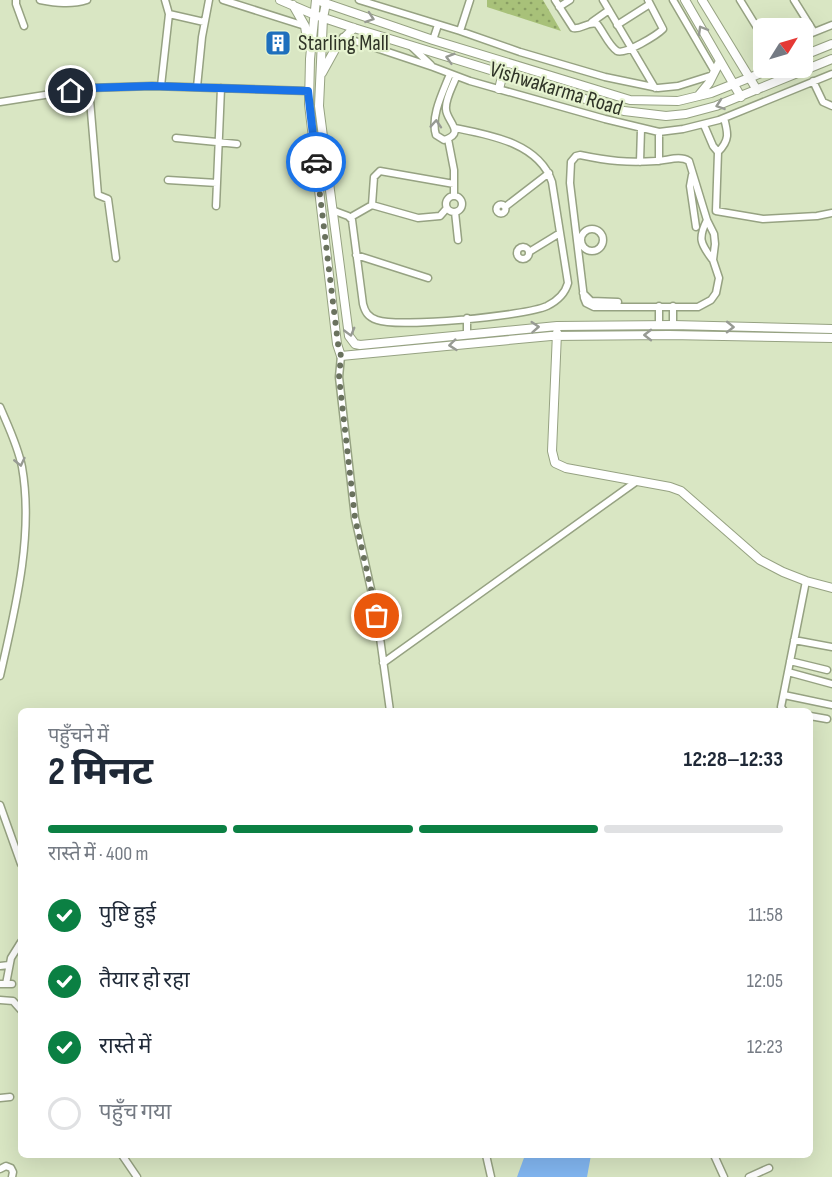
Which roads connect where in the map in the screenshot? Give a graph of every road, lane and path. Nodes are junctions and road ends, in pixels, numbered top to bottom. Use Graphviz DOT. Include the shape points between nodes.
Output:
graph roads {
  1 [pos="16,0"];
  2 [pos="40,0"];
  3 [pos="87,0"];
  4 [pos="165,0"];
  5 [pos="223,0"];
  6 [pos="280,0"];
  7 [pos="315,0"];
  8 [pos="361,0"];
  9 [pos="555,0"];
  10 [pos="570,0"];
  11 [pos="603,0"];
  12 [pos="673,0"];
  13 [pos="685,0"];
  14 [pos="740,0"];
  15 [pos="794,0"];
  16 [pos="705,1"];
  17 [pos="208,2"];
  18 [pos="467,2"];
  19 [pos="649,2"];
  20 [pos="326,3"];
  21 [pos="292,4"];
  22 [pos="559,7"];
  23 [pos="609,10"];
  24 [pos="170,14"];
  25 [pos="319,16"];
  26 [pos="753,21"];
  27 [pos="204,22"];
  28 [pos="592,22"];
  29 [pos="438,25"];
  30 [pos="617,25"];
  31 [pos="832,25"];
  32 [pos="24,26"];
  33 [pos="305,26"];
  34 [pos="354,28"];
  35 [pos="460,31"];
  36 [pos="814,32"];
  37 [pos="343,37"];
  38 [pos="433,40"];
  39 [pos="832,44"];
  40 [pos="412,46"];
  41 [pos="632,48"];
  42 [pos="813,52"];
  43 [pos="310,59"];
  44 [pos="832,59"];
  45 [pos="720,61"];
  46 [pos="433,66"];
  47 [pos="503,73"];
  48 [pos="715,73"];
  49 [pos="832,74"];
  50 [pos="453,76"];
  51 [pos="753,76"];
  52 [pos="320,77"];
  53 [pos="749,78"];
  54 [pos="813,81"];
  55 [pos="733,84"];
  56 [pos="161,86"];
  57 [pos="197,87"];
  58 [pos="89,88"];
  59 [pos="221,88"];
  60 [pos="657,88"];
  61 [pos="499,89"];
  62 [pos="757,90"];
  63 [pos="308,91"];
  64 [pos="698,96"];
  65 [pos="741,97"];
  66 [pos="0,102"];
  67 [pos="666,102"];
  68 [pos="832,106"];
  69 [pos="724,118"];
  70 [pos="704,125"];
  71 [pos="455,128"];
  72 [pos="641,129"];
  73 [pos="659,132"];
  74 [pos="176,138"];
  75 [pos="448,139"];
  76 [pos="219,141"];
  77 [pos="237,144"];
  78 [pos="718,152"];
  79 [pos="659,161"];
  80 [pos="640,162"];
  81 [pos="693,171"];
  82 [pos="549,172"];
  83 [pos="168,180"];
  84 [pos="217,183"];
  85 [pos="454,184"];
  86 [pos="454,195"];
  87 [pos="372,205"];
  88 [pos="216,206"];
  89 [pos="505,207"];
  90 [pos="447,208"];
  91 [pos="332,210"];
  92 [pos="455,212"];
  93 [pos="832,213"];
  94 [pos="351,217"];
  95 [pos="707,220"];
  96 [pos="696,226"];
  97 [pos="560,233"];
  98 [pos="579,234"];
  99 [pos="458,240"];
  100 [pos="581,249"];
  101 [pos="529,252"];
  102 [pos="356,255"];
  103 [pos="116,258"];
  104 [pos="713,260"];
  105 [pos="428,278"];
  106 [pos="583,293"];
  107 [pos="618,302"];
  108 [pos="659,306"];
  109 [pos="673,306"];
  110 [pos="468,318"];
  111 [pos="673,325"];
  112 [pos="557,326"];
  113 [pos="659,326"];
  114 [pos="832,329"];
  115 [pos="467,333"];
  116 [pos="832,338"];
  117 [pos="556,340"];
  118 [pos="341,356"];
  119 [pos="0,407"];
  120 [pos="637,481"];
  121 [pos="806,581"];
  122 [pos="832,588"];
  123 [pos="794,640"];
  124 [pos="832,647"];
  125 [pos="790,661"];
  126 [pos="383,663"];
  127 [pos="827,670"];
  128 [pos="788,672"];
  129 [pos="0,676"];
  130 [pos="832,684"];
  131 [pos="784,695"];
  132 [pos="832,705"];
  133 [pos="390,708"];
  134 [pos="782,708"];
  135 [pos="813,717"];
  136 [pos="827,719"];
  137 [pos="0,806"];
  138 [pos="18,856"];
  139 [pos="18,947"];
  140 [pos="9,965"];
  141 [pos="0,966"];
  142 [pos="6,984"];
  143 [pos="0,1000"];
  144 [pos="18,1007"];
  145 [pos="10,1097"];
  146 [pos="0,1098"];
  147 [pos="124,1158"];
  148 [pos="487,1158"];
  149 [pos="715,1158"];
  150 [pos="769,1168"];
  151 [pos="0,1169"];
  152 [pos="12,1177"];
  153 [pos="137,1177"];
  154 [pos="491,1177"];
  155 [pos="724,1177"];
  156 [pos="749,1177"];
  1 -- 32 [label="street"];
  2 -- 3 [label="street"];
  4 -- 24 [label="street"];
  5 -- 33 [label="street"];
  6 -- 21 [label="street, Vishwakarma Road"];
  7 -- 20 [label="street, Vishwakarma Road"];
  7 -- 25 [label="street"];
  8 -- 29 [label="street"];
  9 -- 22 [label="street"];
  10 -- 22 [label="street"];
  11 -- 23 [label="street"];
  12 -- 48 [label="street"];
  45 -- 13 [label="street, one-way"];
  14 -- 26 [label="street"];
  15 -- 36 [label="street"];
  16 -- 53 [label="street"];
  17 -- 27 [label="street"];
  18 -- 35 [label="street"];
  19 -- 30 [label="street"];
  19 -- 41 [label="street" via="663,28"];
  20 -- 25 [label="street"];
  20 -- 38 [label="street, Vishwakarma Road, one-way"];
  21 -- 25 [label="street, Vishwakarma Road"];
  21 -- 33 [label="street"];
  22 -- 28 [label="street" via="575,29"];
  23 -- 28 [label="street"];
  23 -- 30 [label="street"];
  24 -- 27 [label="street"];
  24 -- 56 [label="street"];
  25 -- 34 [label="street, Vishwakarma Road"];
  25 -- 43 [label="street"];
  25 -- 52 [label="street"];
  27 -- 57 [label="street"];
  28 -- 41 [label="street" via="618,51"];
  29 -- 35 [label="street"];
  29 -- 38 [label="street"];
  30 -- 41 [label="street"];
  31 -- 36 [label="street"];
  33 -- 43 [label="street"];
  34 -- 37 [label="street"];
  34 -- 40 [label="street, Vishwakarma Road"];
  35 -- 60 [label="street" via="605,77"];
  37 -- 46 [label="street"];
  37 -- 52 [label="street"];
  38 -- 67 [label="street, Vishwakarma Road" via="630,100"];
  39 -- 42 [label="street"];
  40 -- 46 [label="street"];
  47 -- 40 [label="street, Vishwakarma Road, one-way"];
  41 -- 60 [label="street"];
  43 -- 63 [label="street"];
  44 -- 62 [label="street, Vishwakarma Road"];
  45 -- 48 [label="street"];
  45 -- 55 [label="street"];
  46 -- 50 [label="street"];
  47 -- 61 [label="street"];
  65 -- 47 [label="street, Vishwakarma Road, one-way" via="687,114 643,114"];
  48 -- 60 [label="street" via="678,86"];
  48 -- 64 [label="street"];
  49 -- 54 [label="street"];
  50 -- 61 [label="street"];
  50 -- 71 [label="street" via="446,108"];
  75 -- 50 [label="street, one-way" via="436,135 434,126 439,104"];
  51 -- 53 [label="street, Vishwakarma Road"];
  52 -- 91 [label="street" via="319,106"];
  53 -- 55 [label="street, Vishwakarma Road"];
  53 -- 62 [label="street"];
  54 -- 68 [label="street" via="823,102"];
  54 -- 69 [label="street"];
  55 -- 64 [label="street, Vishwakarma Road"];
  55 -- 65 [label="street"];
  56 -- 57 [label="street"];
  56 -- 58 [label="street"];
  57 -- 59 [label="street"];
  58 -- 66 [label="street"];
  58 -- 103 [label="street" via="98,195 108,199"];
  59 -- 63 [label="street"];
  59 -- 76 [label="street"];
  60 -- 67 [label="street"];
  61 -- 72 [label="street"];
  62 -- 65 [label="street, Vishwakarma Road"];
  63 -- 118 [label="street"];
  64 -- 67 [label="street, Vishwakarma Road"];
  69 -- 70 [label="street"];
  69 -- 78 [label="street" via="729,136"];
  70 -- 73 [label="street"];
  70 -- 78 [label="street"];
  71 -- 75 [label="street"];
  71 -- 82 [label="street" via="512,143"];
  72 -- 73 [label="street"];
  72 -- 80 [label="street"];
  73 -- 79 [label="street"];
  74 -- 76 [label="street"];
  75 -- 85 [label="street"];
  76 -- 77 [label="street"];
  76 -- 84 [label="street"];
  78 -- 93 [label="street" via="716,211 763,219"];
  79 -- 80 [label="street"];
  79 -- 81 [label="street" via="686,159"];
  80 -- 98 [label="street" via="619,163 580,155 573,158 570,183"];
  81 -- 95 [label="street"];
  81 -- 96 [label="street" via="690,186"];
  82 -- 89 [label="street"];
  82 -- 97 [label="street"];
  83 -- 84 [label="street"];
  84 -- 88 [label="street"];
  85 -- 86 [label="street"];
  85 -- 87 [label="street" via="380,171 374,177"];
  86 -- 90 [label="street" via="447,200"];
  86 -- 92 [label="street" via="462,203"];
  87 -- 90 [label="street" via="418,218 440,216"];
  87 -- 94 [label="street"];
  90 -- 92 [label="street"];
  91 -- 94 [label="street"];
  91 -- 115 [label="street, one-way" via="352,341 360,345"];
  92 -- 99 [label="street"];
  94 -- 102 [label="street"];
  95 -- 104 [label="street" via="715,239"];
  95 -- 104 [label="street" via="700,236"];
  97 -- 101 [label="street"];
  97 -- 110 [label="street" via="568,283 561,296 550,305 526,312"];
  98 -- 100 [label="street"];
  98 -- 100 [label="street" via="593,230 603,240 594,251"];
  100 -- 106 [label="street"];
  102 -- 105 [label="street"];
  102 -- 110 [label="street" via="363,304 370,317 394,323"];
  104 -- 109 [label="street" via="719,278 711,300 698,307"];
  106 -- 107 [label="street" via="591,301"];
  106 -- 108 [label="street" via="586,303 594,307"];
  108 -- 109 [label="street"];
  108 -- 113 [label="street"];
  109 -- 111 [label="street"];
  110 -- 115 [label="street"];
  111 -- 113 [label="street"];
  111 -- 114 [label="street, one-way"];
  112 -- 113 [label="street"];
  115 -- 112 [label="street, one-way"];
  112 -- 117 [label="street"];
  116 -- 117 [label="street, one-way" via="669,335"];
  117 -- 118 [label="street, one-way" via="520,338"];
  117 -- 120 [label="street" via="552,451 555,463"];
  118 -- 126 [label="street" via="339,377 355,518 373,594"];
  119 -- 129 [label="street, one-way" via="22,466 27,519"];
  120 -- 121 [label="street" via="681,491 760,560"];
  120 -- 126 [label="street"];
  121 -- 122 [label="street"];
  121 -- 123 [label="street"];
  123 -- 124 [label="street"];
  123 -- 125 [label="street"];
  125 -- 127 [label="street"];
  125 -- 128 [label="street"];
  126 -- 133 [label="street"];
  128 -- 130 [label="street"];
  128 -- 131 [label="street"];
  131 -- 132 [label="street"];
  131 -- 134 [label="street"];
  135 -- 136 [label="street"];
  137 -- 138 [label="street"];
  139 -- 140 [label="street"];
  140 -- 141 [label="street"];
  140 -- 142 [label="street"];
  143 -- 144 [label="street" via="13,1001"];
  145 -- 146 [label="street"];
  147 -- 153 [label="street"];
  148 -- 154 [label="street"];
  149 -- 155 [label="street"];
  150 -- 156 [label="street"];
  151 -- 152 [label="street" via="9,1166"];
}
